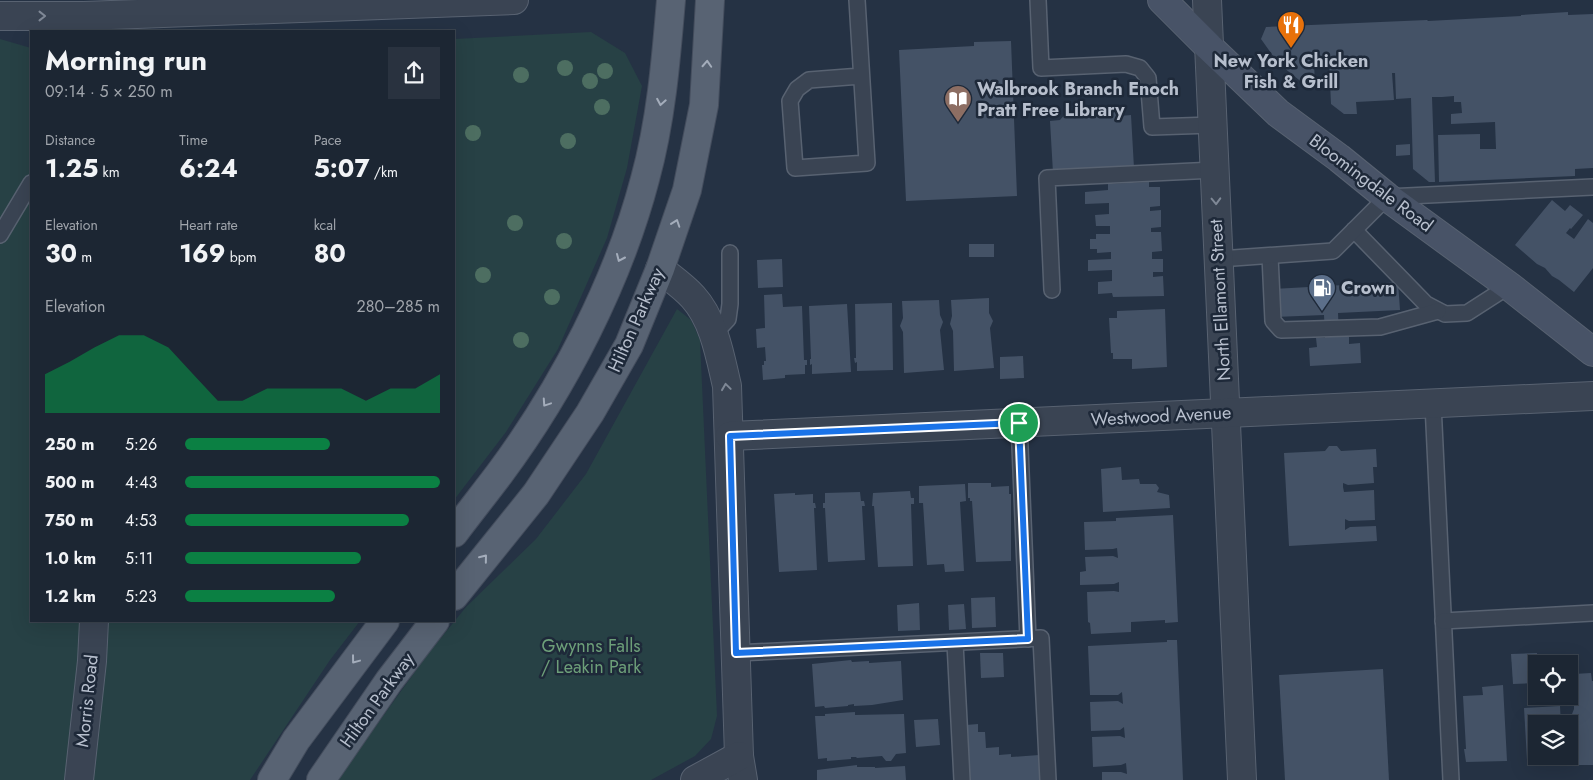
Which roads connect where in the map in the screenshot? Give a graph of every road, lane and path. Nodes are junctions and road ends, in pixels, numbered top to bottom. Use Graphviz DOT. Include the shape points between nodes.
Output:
graph roads {
  1 [pos="514,0"];
  2 [pos="671,0"];
  3 [pos="710,0"];
  4 [pos="857,0"];
  5 [pos="1038,0"];
  6 [pos="1162,0"];
  7 [pos="1207,0"];
  8 [pos="0,16"];
  9 [pos="84,16"];
  10 [pos="1209,47"];
  11 [pos="861,76"];
  12 [pos="1212,125"];
  13 [pos="1215,170"];
  14 [pos="30,185"];
  15 [pos="1593,187"];
  16 [pos="1387,198"];
  17 [pos="1354,230"];
  18 [pos="0,235"];
  19 [pos="730,253"];
  20 [pos="1270,256"];
  21 [pos="1218,260"];
  22 [pos="660,269"];
  23 [pos="1509,286"];
  24 [pos="1052,290"];
  25 [pos="1438,310"];
  26 [pos="713,335"];
  27 [pos="1593,352"];
  28 [pos="1593,396"];
  29 [pos="1433,404"];
  30 [pos="1226,413"];
  31 [pos="1019,423"];
  32 [pos="730,436"];
  33 [pos="455,531"];
  34 [pos="455,595"];
  35 [pos="1593,613"];
  36 [pos="1444,621"];
  37 [pos="94,622"];
  38 [pos="384,622"];
  39 [pos="433,622"];
  40 [pos="1028,639"];
  41 [pos="955,642"];
  42 [pos="736,653"];
  43 [pos="741,768"];
  44 [pos="79,780"];
  45 [pos="272,780"];
  46 [pos="321,780"];
  47 [pos="695,780"];
  48 [pos="962,780"];
  49 [pos="1048,780"];
  50 [pos="1242,780"];
  51 [pos="1451,780"];
  1 -- 9 [label="street"];
  2 -- 33 [label="main road, one-way" via="663,97 646,179 623,250 592,321 551,396 501,472"];
  22 -- 3 [label="main road, Hilton Parkway, one-way" via="687,190 704,105"];
  4 -- 11 [label="lane"];
  5 -- 12 [label="lane" via="1041,68 1126,64 1140,68 1148,78 1152,127"];
  6 -- 10 [label="main road, Bloomingdale Road"];
  7 -- 10 [label="street, North Ellamont Street"];
  8 -- 9 [label="street, one-way"];
  10 -- 12 [label="street, North Ellamont Street"];
  10 -- 16 [label="main road, Bloomingdale Road" via="1278,113"];
  11 -- 11 [label="lane" via="867,163 795,168 790,101 797,89 809,80"];
  12 -- 13 [label="street, North Ellamont Street"];
  13 -- 21 [label="street, North Ellamont Street, one-way"];
  13 -- 24 [label="lane" via="1047,178"];
  14 -- 18 [label="lane"];
  15 -- 16 [label="lane"];
  16 -- 17 [label="lane"];
  16 -- 23 [label="main road, Bloomingdale Road"];
  17 -- 20 [label="lane" via="1333,251"];
  17 -- 25 [label="lane" via="1426,304"];
  19 -- 26 [label="lane" via="728,319"];
  20 -- 21 [label="lane"];
  20 -- 25 [label="lane" via="1273,322 1281,330 1380,327"];
  21 -- 30 [label="street, North Ellamont Street"];
  22 -- 26 [label="street" via="693,297"];
  34 -- 22 [label="main road, Hilton Parkway, one-way" via="536,494 590,413 629,345"];
  23 -- 25 [label="lane" via="1467,313 1445,314"];
  23 -- 27 [label="main road, Bloomingdale Road"];
  32 -- 26 [label="street, one-way" via="727,386"];
  28 -- 29 [label="street, Westwood Avenue"];
  29 -- 30 [label="street, Westwood Avenue"];
  29 -- 36 [label="lane"];
  30 -- 31 [label="street, Westwood Avenue"];
  30 -- 50 [label="street, North Ellamont Street"];
  31 -- 32 [label="street, Westwood Avenue"];
  31 -- 40 [label="lane"];
  32 -- 42 [label="street"];
  35 -- 36 [label="lane"];
  36 -- 51 [label="lane"];
  37 -- 44 [label="street, Morris Road"];
  38 -- 45 [label="main road, one-way" via="296,740"];
  39 -- 46 [label="main road, Hilton Parkway"];
  40 -- 41 [label="lane"];
  40 -- 49 [label="lane" via="1041,638"];
  41 -- 42 [label="lane"];
  41 -- 48 [label="lane"];
  42 -- 43 [label="street"];
  43 -- 47 [label="street"];
}
